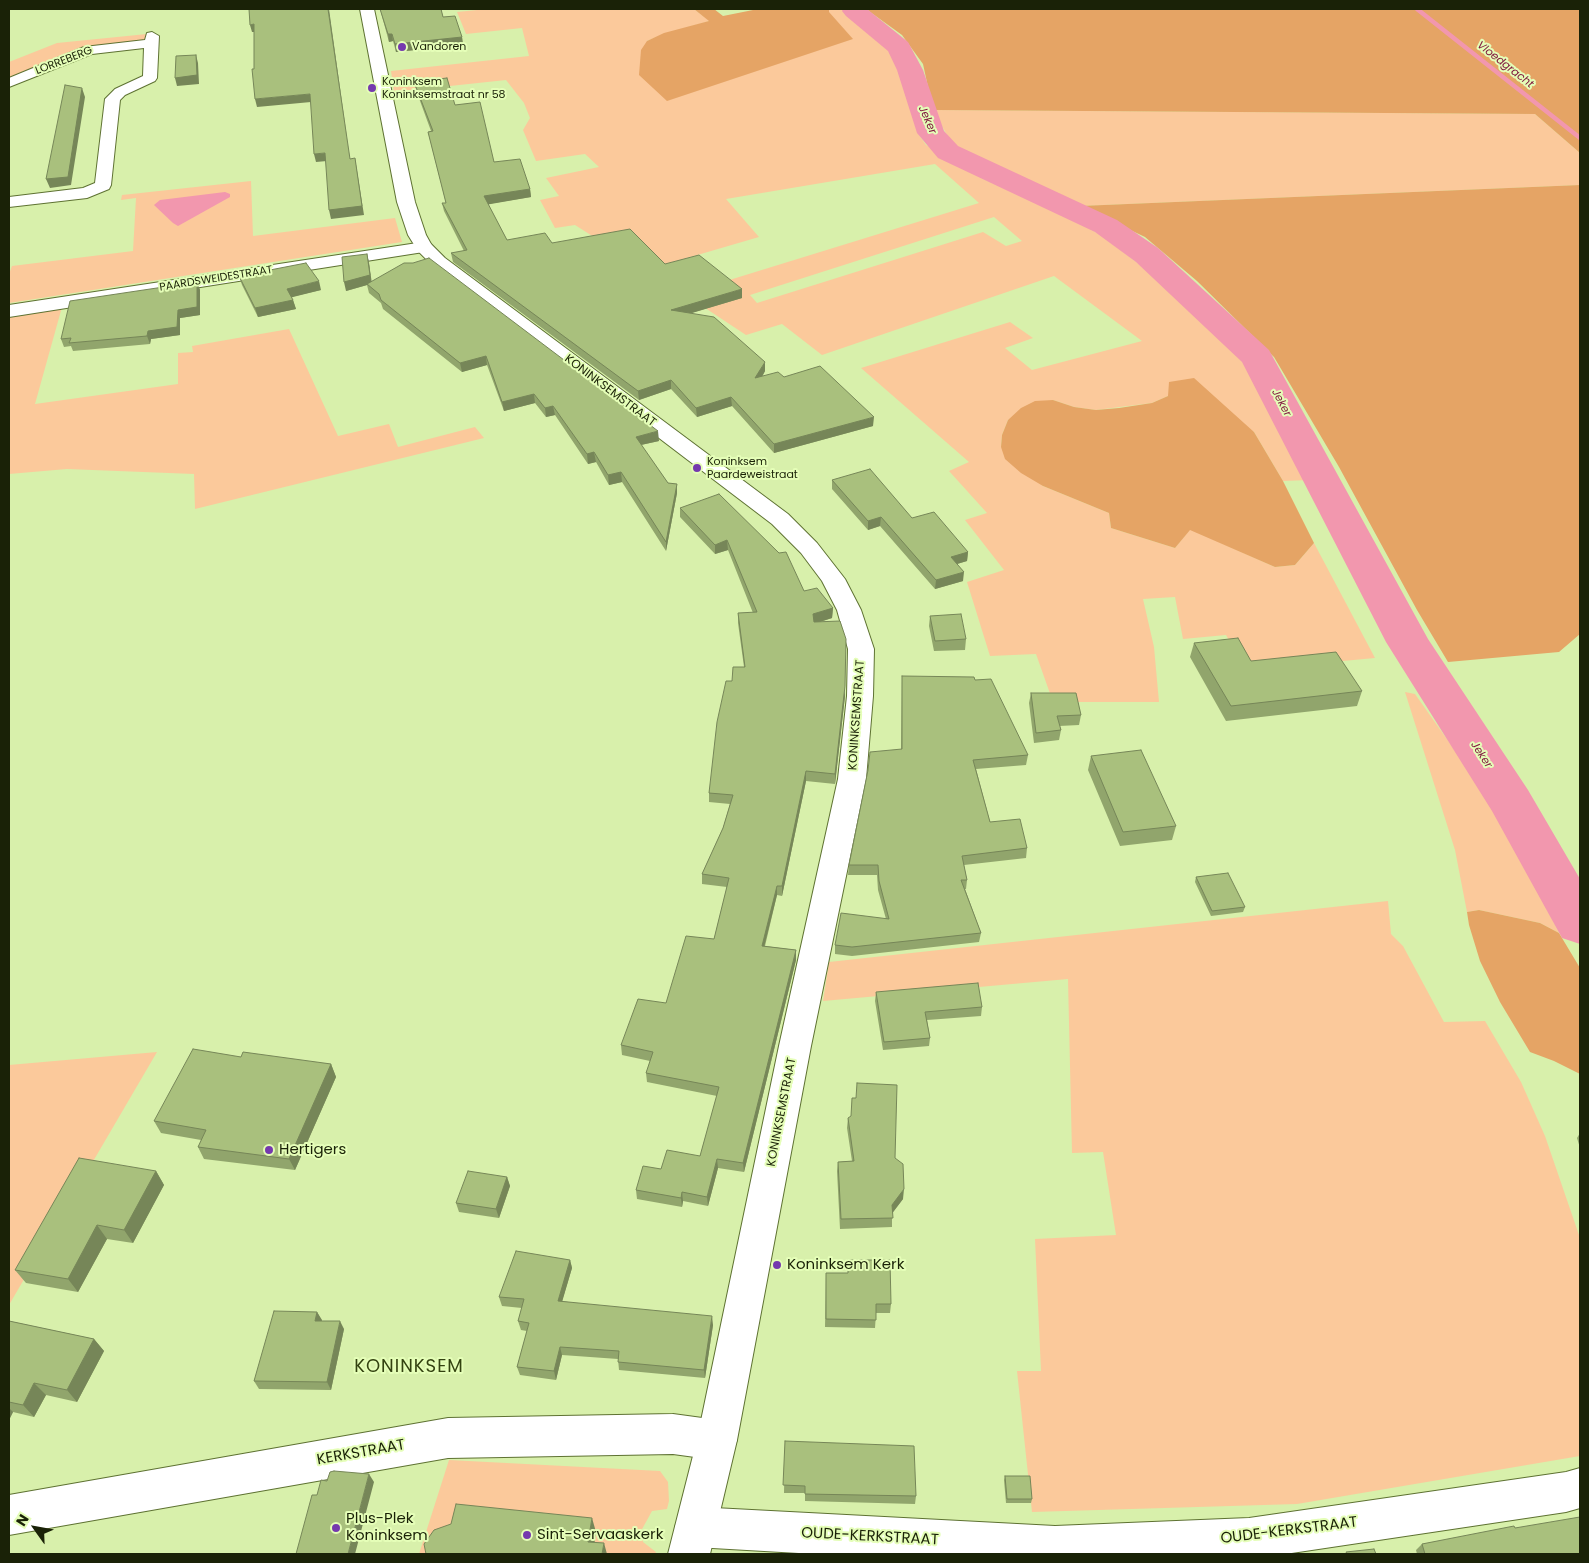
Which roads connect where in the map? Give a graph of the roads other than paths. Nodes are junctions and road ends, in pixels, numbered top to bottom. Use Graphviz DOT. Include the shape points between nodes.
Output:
graph roads {
  1 [pos="367,9"];
  2 [pos="9,83"];
  3 [pos="9,202"];
  4 [pos="424,247"];
  5 [pos="9,311"];
  6 [pos="716,1440"];
  7 [pos="1580,1488"];
  8 [pos="9,1515"];
  9 [pos="692,1541"];
  1 -- 4 [label="street, KONINKSEMSTRAAT" via="406,202"];
  2 -- 3 [label="street, LORREBERG" via="89,50 152,39 150,78 120,92 113,99 103,185 87,193"];
  4 -- 5 [label="street, PAARDSWEIDESTRAAT"];
  4 -- 6 [label="street, KONINKSEMSTRAAT" via="439,262 780,519 809,548 833,579 849,610 862,649 852,779"];
  6 -- 8 [label="street, KERKSTRAAT" via="673,1434 448,1438"];
  6 -- 9 [label="street, KONINKSEMSTRAAT"];
  7 -- 9 [label="street, OUDE-KERKSTRAAT" via="1249,1539 1055,1547"];
}
